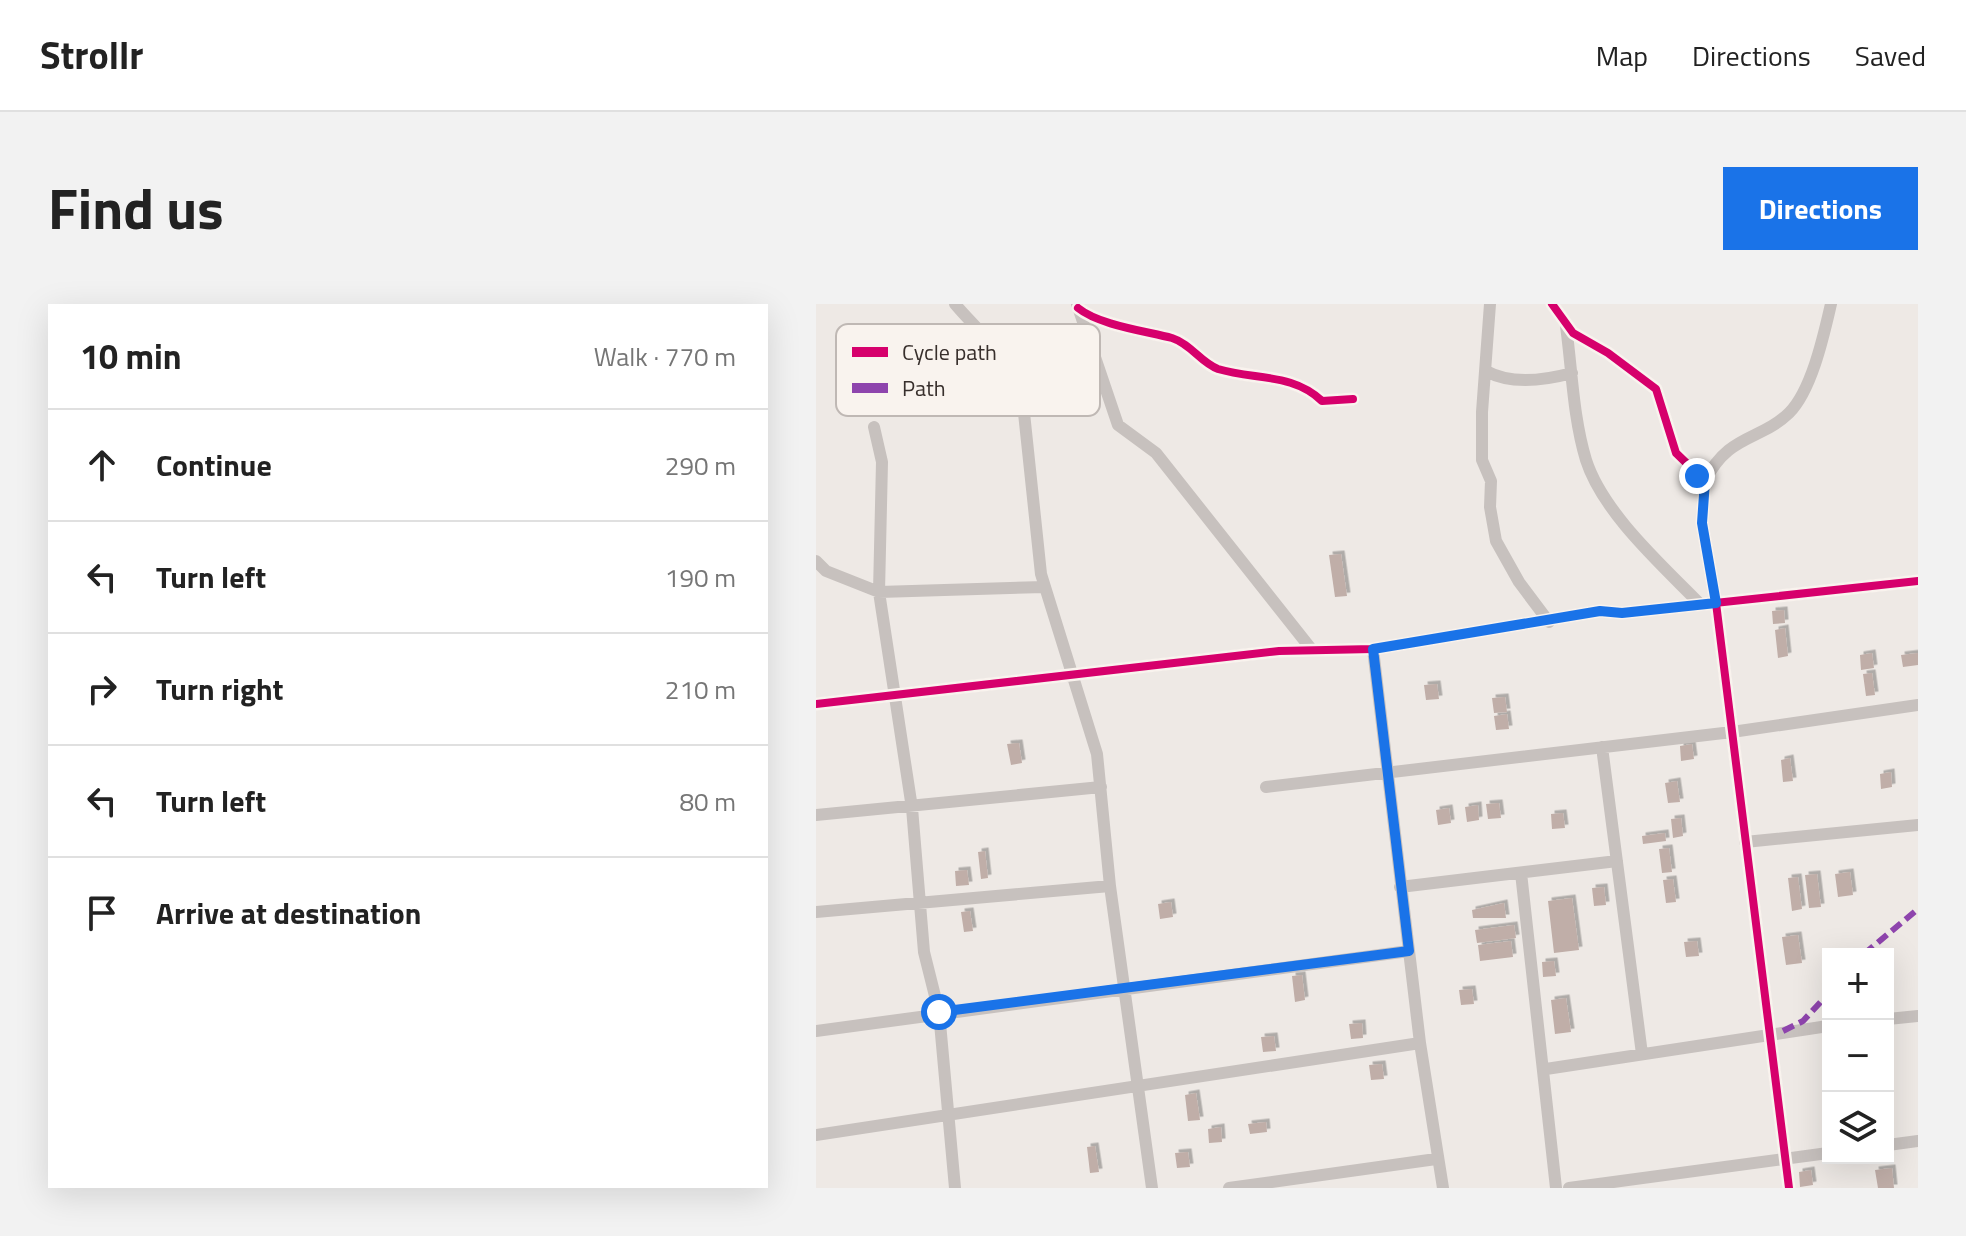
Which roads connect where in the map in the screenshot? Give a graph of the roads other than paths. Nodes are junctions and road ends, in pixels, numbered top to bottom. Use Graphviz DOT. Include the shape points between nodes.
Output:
graph roads {
  1 [pos="955,304"];
  2 [pos="1490,304"];
  3 [pos="1552,304"];
  4 [pos="1831,304"];
  5 [pos="1077,306"];
  6 [pos="1565,322"];
  7 [pos="971,324"];
  8 [pos="1486,371"];
  9 [pos="1100,373"];
  10 [pos="1572,373"];
  11 [pos="1353,399"];
  12 [pos="1023,416"];
  13 [pos="874,427"];
  14 [pos="1705,481"];
  15 [pos="816,561"];
  16 [pos="1918,581"];
  17 [pos="1044,587"];
  18 [pos="879,592"];
  19 [pos="1716,603"];
  20 [pos="1700,604"];
  21 [pos="1549,622"];
  22 [pos="1373,649"];
  23 [pos="1312,650"];
  24 [pos="1074,677"];
  25 [pos="894,696"];
  26 [pos="816,704"];
  27 [pos="1918,705"];
  28 [pos="1732,732"];
  29 [pos="1602,747"];
  30 [pos="1385,773"];
  31 [pos="1101,787"];
  32 [pos="1266,787"];
  33 [pos="912,808"];
  34 [pos="816,815"];
  35 [pos="1918,825"];
  36 [pos="1745,842"];
  37 [pos="1617,861"];
  38 [pos="1521,873"];
  39 [pos="1110,886"];
  40 [pos="1400,887"];
  41 [pos="920,904"];
  42 [pos="816,912"];
  43 [pos="1409,951"];
  44 [pos="1126,989"];
  45 [pos="939,1012"];
  46 [pos="1918,1016"];
  47 [pos="1894,1018"];
  48 [pos="1822,1027"];
  49 [pos="816,1031"];
  50 [pos="1769,1033"];
  51 [pos="1420,1043"];
  52 [pos="1642,1054"];
  53 [pos="1546,1069"];
  54 [pos="1139,1087"];
  55 [pos="950,1115"];
  56 [pos="816,1135"];
  57 [pos="1918,1141"];
  58 [pos="1894,1144"];
  59 [pos="1822,1154"];
  60 [pos="1436,1159"];
  61 [pos="1785,1159"];
  62 [pos="1313,1184"];
  63 [pos="955,1188"];
  64 [pos="1152,1188"];
  65 [pos="1229,1188"];
  66 [pos="1443,1188"];
  67 [pos="1556,1188"];
  68 [pos="1569,1188"];
  69 [pos="1789,1188"];
  1 -- 7 [label="street"];
  2 -- 8 [label="street"];
  3 -- 6 [label="street"];
  4 -- 14 [label="street" via="1810,374 1789,413 1728,450"];
  5 -- 11 [label="street" via="1105,320 1173,339 1213,367 1294,381 1322,401"];
  6 -- 10 [label="street"];
  6 -- 14 [label="street" via="1573,333 1656,389 1676,453"];
  8 -- 10 [label="street" via="1498,378 1524,379"];
  8 -- 21 [label="street" via="1482,460 1491,481 1496,541"];
  9 -- 23 [label="street" via="1118,425 1156,453"];
  10 -- 20 [label="street" via="1574,403 1593,473 1660,568"];
  12 -- 17 [label="street"];
  13 -- 18 [label="street" via="882,462"];
  14 -- 19 [label="street" via="1702,523"];
  15 -- 18 [label="street" via="826,571"];
  16 -- 19 [label="street"];
  17 -- 18 [label="street"];
  17 -- 24 [label="street"];
  18 -- 25 [label="street"];
  19 -- 20 [label="street"];
  19 -- 28 [label="street"];
  20 -- 21 [label="street" via="1600,611"];
  21 -- 22 [label="street"];
  22 -- 23 [label="street"];
  22 -- 30 [label="street"];
  23 -- 24 [label="street"];
  24 -- 25 [label="street"];
  24 -- 31 [label="street"];
  25 -- 26 [label="street"];
  25 -- 33 [label="street"];
  27 -- 28 [label="street"];
  28 -- 29 [label="street"];
  28 -- 36 [label="street"];
  29 -- 30 [label="street"];
  29 -- 37 [label="street"];
  30 -- 32 [label="street"];
  30 -- 40 [label="street"];
  31 -- 33 [label="street"];
  31 -- 39 [label="street"];
  33 -- 34 [label="street"];
  33 -- 41 [label="street"];
  35 -- 36 [label="street"];
  36 -- 50 [label="street"];
  37 -- 38 [label="street"];
  37 -- 52 [label="street"];
  38 -- 40 [label="street"];
  38 -- 53 [label="street"];
  39 -- 41 [label="street"];
  39 -- 44 [label="street"];
  40 -- 43 [label="street"];
  41 -- 42 [label="street"];
  41 -- 45 [label="street" via="924,952"];
  43 -- 44 [label="street"];
  43 -- 51 [label="street"];
  44 -- 45 [label="street"];
  44 -- 54 [label="street"];
  45 -- 49 [label="street"];
  45 -- 55 [label="street"];
  46 -- 47 [label="street"];
  48 -- 50 [label="street"];
  50 -- 52 [label="street"];
  50 -- 61 [label="street"];
  51 -- 54 [label="street"];
  51 -- 60 [label="street"];
  52 -- 53 [label="street"];
  53 -- 67 [label="street"];
  54 -- 55 [label="street"];
  54 -- 64 [label="street"];
  55 -- 56 [label="street"];
  55 -- 63 [label="street"];
  57 -- 58 [label="street"];
  59 -- 61 [label="street"];
  60 -- 62 [label="street"];
  60 -- 66 [label="street"];
  61 -- 68 [label="street"];
  61 -- 69 [label="street"];
  62 -- 65 [label="street"];
}
